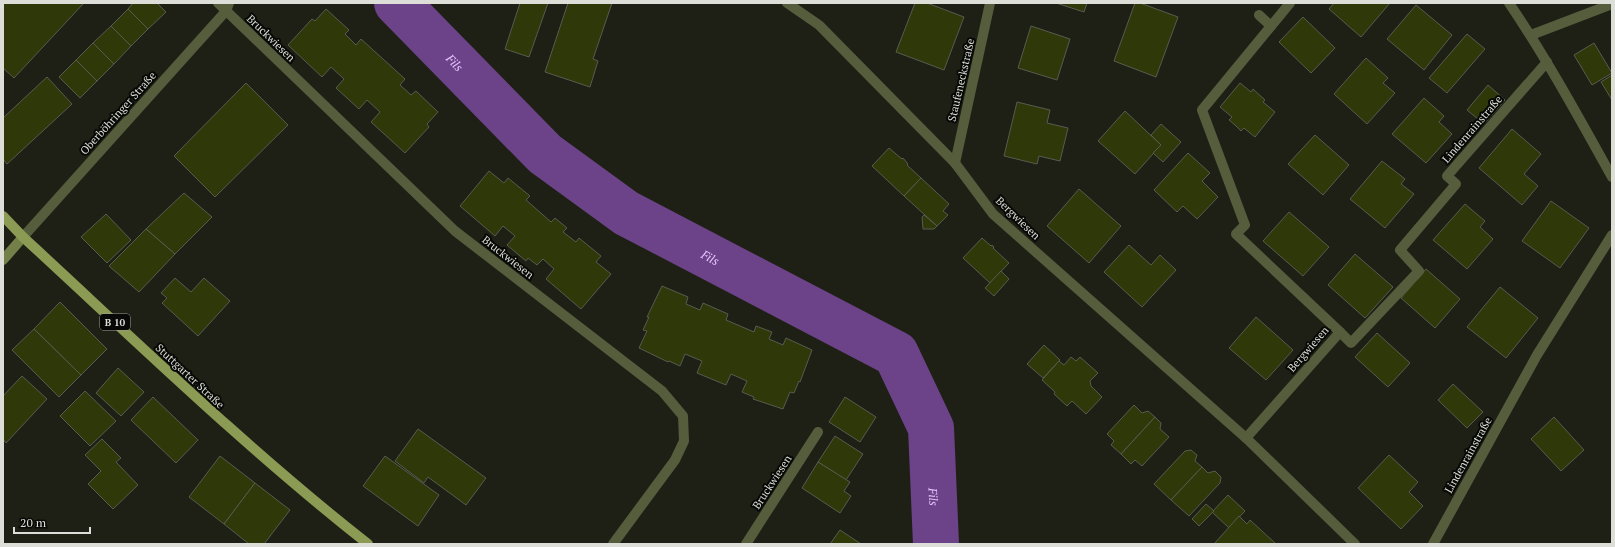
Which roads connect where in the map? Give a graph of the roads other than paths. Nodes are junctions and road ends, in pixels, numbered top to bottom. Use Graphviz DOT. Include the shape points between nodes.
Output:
graph roads {
  1 [pos="218,3"];
  2 [pos="787,3"];
  3 [pos="990,3"];
  4 [pos="1290,3"];
  5 [pos="1509,3"];
  6 [pos="1612,4"];
  7 [pos="227,7"];
  8 [pos="1259,15"];
  9 [pos="1271,26"];
  10 [pos="1531,35"];
  11 [pos="1547,62"];
  12 [pos="955,163"];
  13 [pos="1612,177"];
  14 [pos="3,216"];
  15 [pos="1612,235"];
  16 [pos="23,237"];
  17 [pos="3,260"];
  18 [pos="1340,332"];
  19 [pos="818,432"];
  20 [pos="1246,438"];
  21 [pos="368,544"];
  22 [pos="613,544"];
  23 [pos="746,544"];
  24 [pos="1355,544"];
  25 [pos="1434,544"];
  1 -- 7 [label="street, Bruckwiesen"];
  2 -- 12 [label="street, Bergwiesen" via="819,25"];
  3 -- 12 [label="street, Staufeneckstraße"];
  4 -- 9 [label="street"];
  5 -- 10 [label="street"];
  6 -- 10 [label="street"];
  7 -- 16 [label="street, Oberböhringer Straße"];
  7 -- 22 [label="street, Bruckwiesen" via="455,231 662,391 683,416 684,441 676,460"];
  8 -- 9 [label="street"];
  9 -- 18 [label="street, Bergwiesen" via="1202,110 1245,225 1236,234"];
  10 -- 11 [label="street"];
  11 -- 13 [label="street"];
  11 -- 18 [label="street, Lindenrainstraße" via="1447,176 1456,184 1400,250 1419,271 1351,343"];
  12 -- 20 [label="street, Bergwiesen" via="993,214"];
  14 -- 16 [label="main road, Stuttgarter Straße / B 10"];
  15 -- 25 [label="street, Lindenrainstraße" via="1537,355"];
  16 -- 17 [label="main road"];
  16 -- 21 [label="main road, Stuttgarter Straße / B 10" via="206,408"];
  18 -- 20 [label="street, Bergwiesen"];
  19 -- 23 [label="street, Bruckwiesen"];
  20 -- 24 [label="street, Bergwiesen"];
}
